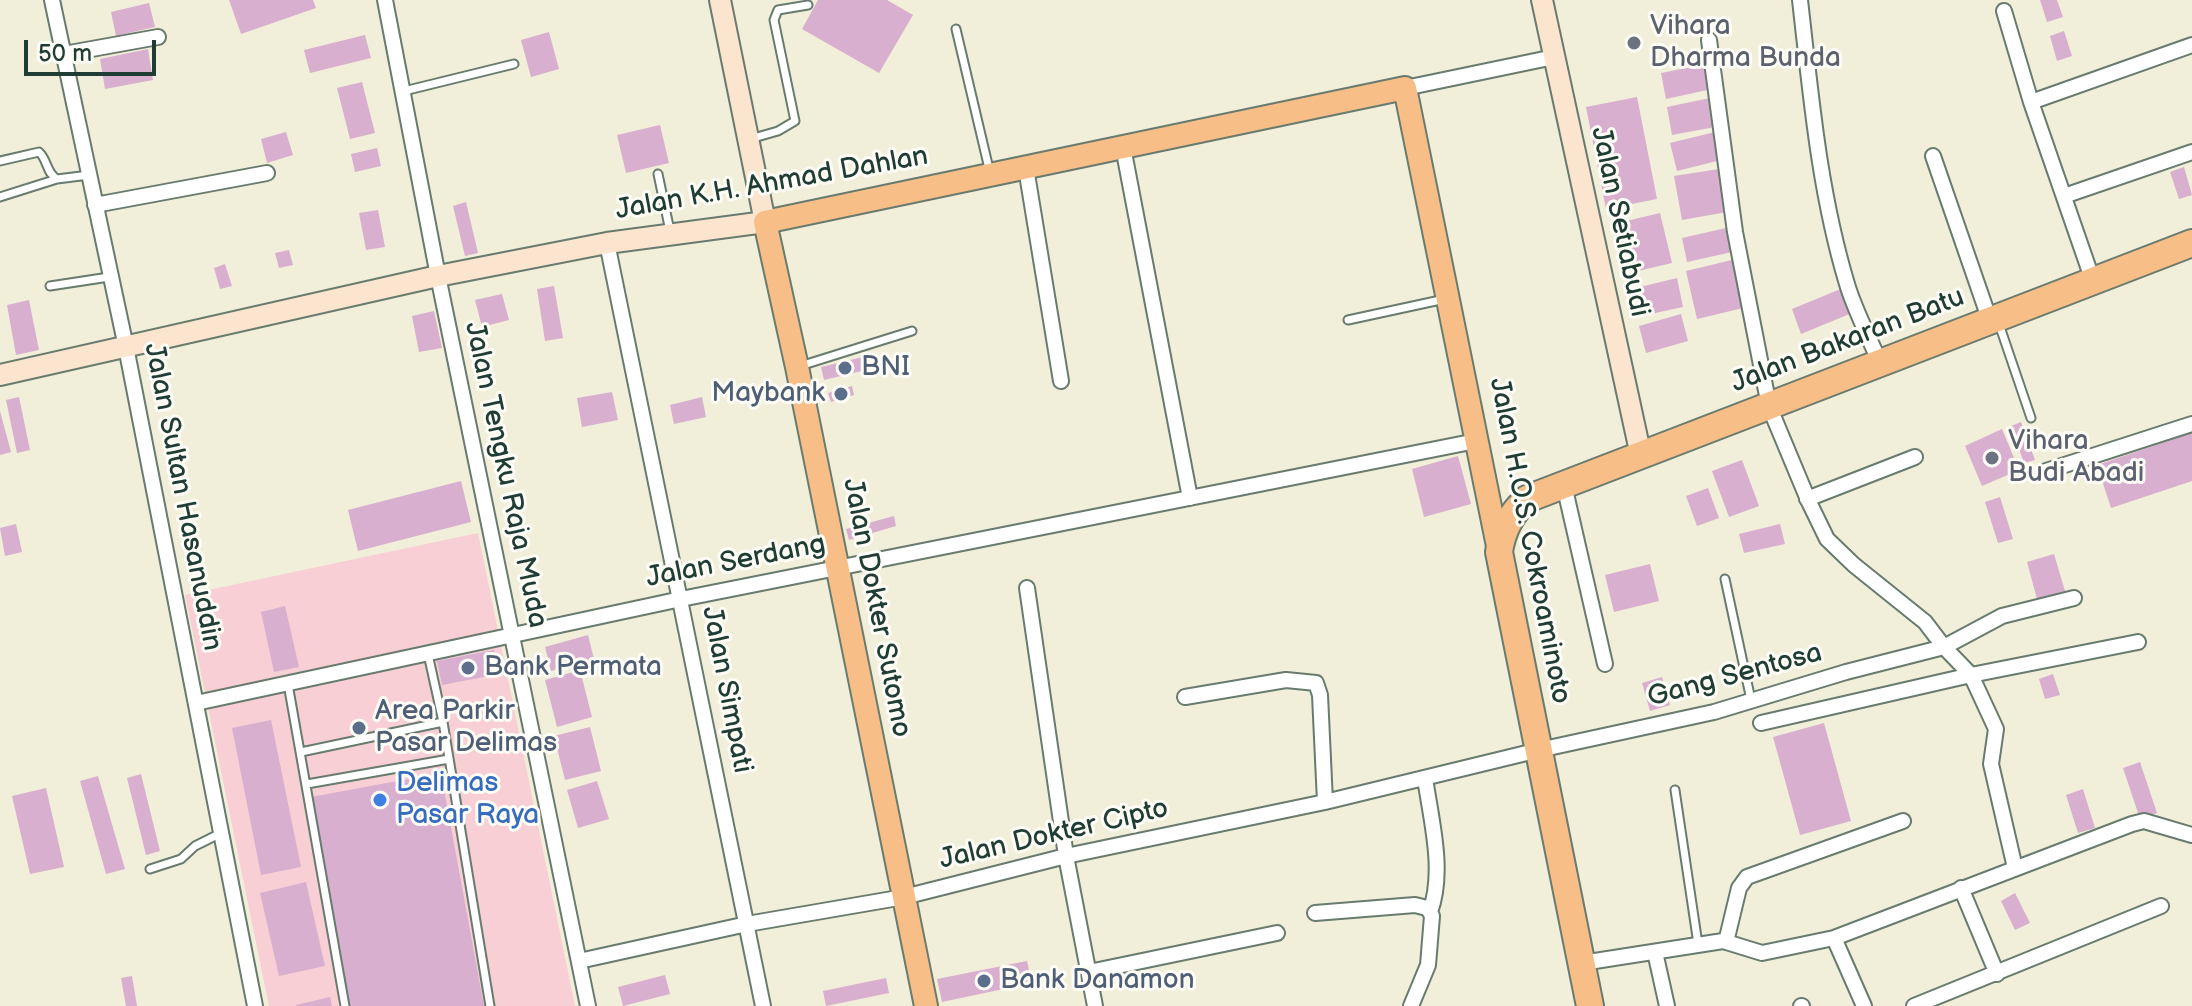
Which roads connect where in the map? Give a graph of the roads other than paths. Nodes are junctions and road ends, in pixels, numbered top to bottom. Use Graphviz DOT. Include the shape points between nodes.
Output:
graph roads {
  1 [pos="52,0"];
  2 [pos="385,0"];
  3 [pos="720,0"];
  4 [pos="1542,0"];
  5 [pos="1800,0"];
  6 [pos="808,5"];
  7 [pos="2004,11"];
  8 [pos="956,29"];
  9 [pos="158,37"];
  10 [pos="1709,40"];
  11 [pos="2192,45"];
  12 [pos="64,54"];
  13 [pos="1554,57"];
  14 [pos="514,64"];
  15 [pos="1405,88"];
  16 [pos="404,91"];
  17 [pos="2031,102"];
  18 [pos="748,139"];
  19 [pos="1123,147"];
  20 [pos="2192,152"];
  21 [pos="1933,156"];
  22 [pos="0,161"];
  23 [pos="1026,168"];
  24 [pos="267,173"];
  25 [pos="658,174"];
  26 [pos="89,175"];
  27 [pos="990,175"];
  28 [pos="57,179"];
  29 [pos="2064,196"];
  30 [pos="0,197"];
  31 [pos="95,205"];
  32 [pos="765,222"];
  33 [pos="671,235"];
  34 [pos="607,243"];
  35 [pos="2192,243"];
  36 [pos="438,276"];
  37 [pos="109,277"];
  38 [pos="2093,281"];
  39 [pos="50,286"];
  40 [pos="1448,299"];
  41 [pos="1348,320"];
  42 [pos="1994,320"];
  43 [pos="912,331"];
  44 [pos="126,347"];
  45 [pos="1880,363"];
  46 [pos="797,367"];
  47 [pos="0,375"];
  48 [pos="1061,381"];
  49 [pos="1769,406"];
  50 [pos="2031,418"];
  51 [pos="2192,424"];
  52 [pos="1476,441"];
  53 [pos="1641,456"];
  54 [pos="1915,457"];
  55 [pos="1482,467"];
  56 [pos="2046,471"];
  57 [pos="1564,485"];
  58 [pos="1190,498"];
  59 [pos="1527,499"];
  60 [pos="1807,499"];
  61 [pos="1499,552"];
  62 [pos="837,569"];
  63 [pos="1725,579"];
  64 [pos="1027,588"];
  65 [pos="2074,598"];
  66 [pos="681,599"];
  67 [pos="512,636"];
  68 [pos="2138,642"];
  69 [pos="1944,647"];
  70 [pos="428,653"];
  71 [pos="1605,664"];
  72 [pos="1971,675"];
  73 [pos="288,684"];
  74 [pos="1185,697"];
  75 [pos="1751,700"];
  76 [pos="196,703"];
  77 [pos="443,722"];
  78 [pos="1761,723"];
  79 [pos="1539,750"];
  80 [pos="301,752"];
  81 [pos="449,759"];
  82 [pos="1425,778"];
  83 [pos="307,784"];
  84 [pos="1675,790"];
  85 [pos="1325,802"];
  86 [pos="1903,821"];
  87 [pos="221,833"];
  88 [pos="2192,835"];
  89 [pos="1066,856"];
  90 [pos="2015,868"];
  91 [pos="150,869"];
  92 [pos="1961,888"];
  93 [pos="904,897"];
  94 [pos="2161,906"];
  95 [pos="1430,912"];
  96 [pos="1315,913"];
  97 [pos="747,924"];
  98 [pos="1277,933"];
  99 [pos="1834,938"];
  100 [pos="1726,942"];
  101 [pos="1698,944"];
  102 [pos="1655,952"];
  103 [pos="579,961"];
  104 [pos="1582,963"];
  105 [pos="1089,972"];
  106 [pos="1997,974"];
  107 [pos="255,1006"];
  108 [pos="345,1006"];
  109 [pos="490,1006"];
  110 [pos="588,1006"];
  111 [pos="763,1006"];
  112 [pos="926,1006"];
  113 [pos="1095,1006"];
  114 [pos="1411,1006"];
  115 [pos="1590,1006"];
  116 [pos="1667,1006"];
  117 [pos="1864,1006"];
  118 [pos="1914,1006"];
  1 -- 12 [label="street, Jalan Sultan Hasanuddin"];
  2 -- 16 [label="street, Jalan Tengku Raja Muda"];
  3 -- 18 [label="street"];
  4 -- 13 [label="street, Jalan Setiabudi"];
  5 -- 45 [label="street" via="1819,163 1834,236 1848,288"];
  6 -- 18 [label="lane" via="778,10 774,20 795,121"];
  7 -- 17 [label="street"];
  8 -- 27 [label="lane"];
  9 -- 12 [label="street"];
  10 -- 49 [label="street" via="1735,232"];
  11 -- 17 [label="street"];
  12 -- 26 [label="street, Jalan Sultan Hasanuddin"];
  13 -- 15 [label="street, Jalan K.H. Ahmad Dahlan"];
  13 -- 53 [label="street, Jalan Setiabudi"];
  14 -- 16 [label="lane"];
  15 -- 19 [label="main road, Jalan K.H. Ahmad Dahlan"];
  15 -- 40 [label="main road, Jalan H.O.S. Cokroaminoto"];
  16 -- 36 [label="street, Jalan Tengku Raja Muda"];
  17 -- 29 [label="street"];
  18 -- 32 [label="street"];
  19 -- 23 [label="main road, Jalan K.H. Ahmad Dahlan"];
  19 -- 58 [label="street"];
  20 -- 29 [label="street"];
  21 -- 42 [label="street"];
  22 -- 28 [label="lane" via="39,152"];
  23 -- 27 [label="main road, Jalan K.H. Ahmad Dahlan"];
  23 -- 48 [label="street"];
  24 -- 31 [label="street"];
  25 -- 33 [label="lane"];
  26 -- 28 [label="lane"];
  26 -- 31 [label="street, Jalan Sultan Hasanuddin"];
  27 -- 32 [label="main road, Jalan K.H. Ahmad Dahlan"];
  28 -- 30 [label="lane"];
  29 -- 38 [label="street"];
  31 -- 37 [label="street, Jalan Sultan Hasanuddin"];
  32 -- 33 [label="street, Jalan K.H. Ahmad Dahlan"];
  32 -- 46 [label="main road, Jalan Dokter Sutomo"];
  33 -- 34 [label="street, Jalan K.H. Ahmad Dahlan"];
  34 -- 36 [label="street, Jalan K.H. Ahmad Dahlan"];
  34 -- 66 [label="street, Jalan Simpati"];
  35 -- 38 [label="highway, Jalan Bakaran Batu"];
  36 -- 44 [label="street, Jalan K.H. Ahmad Dahlan"];
  36 -- 67 [label="street, Jalan Tengku Raja Muda"];
  37 -- 39 [label="lane"];
  37 -- 44 [label="street, Jalan Sultan Hasanuddin"];
  38 -- 42 [label="highway, Jalan Bakaran Batu"];
  40 -- 41 [label="lane"];
  40 -- 52 [label="main road, Jalan H.O.S. Cokroaminoto"];
  42 -- 45 [label="highway, Jalan Bakaran Batu"];
  42 -- 50 [label="lane"];
  43 -- 46 [label="lane"];
  44 -- 47 [label="street, Jalan K.H. Ahmad Dahlan"];
  44 -- 76 [label="street, Jalan Sultan Hasanuddin"];
  45 -- 49 [label="highway, Jalan Bakaran Batu"];
  46 -- 62 [label="main road, Jalan Dokter Sutomo"];
  49 -- 53 [label="highway, Jalan Bakaran Batu"];
  49 -- 60 [label="street"];
  51 -- 56 [label="street"];
  52 -- 55 [label="main road, Jalan H.O.S. Cokroaminoto"];
  52 -- 58 [label="street, Jalan Serdang"];
  53 -- 57 [label="highway, Jalan Bakaran Batu"];
  54 -- 60 [label="street"];
  55 -- 59 [label="main road" via="1500,490"];
  55 -- 61 [label="main road, Jalan H.O.S. Cokroaminoto"];
  57 -- 59 [label="highway, Jalan Bakaran Batu"];
  57 -- 71 [label="street"];
  58 -- 62 [label="street, Jalan Serdang"];
  59 -- 61 [label="highway" via="1508,521"];
  60 -- 69 [label="street" via="1827,539 1925,622"];
  61 -- 79 [label="highway, Jalan H.O.S. Cokroaminoto"];
  62 -- 66 [label="street, Jalan Serdang"];
  62 -- 93 [label="main road, Jalan Dokter Sutomo"];
  63 -- 75 [label="lane"];
  64 -- 89 [label="street"];
  65 -- 69 [label="street, Gang Sentosa" via="2002,616"];
  66 -- 67 [label="street, Jalan Serdang"];
  66 -- 97 [label="street, Jalan Simpati"];
  67 -- 70 [label="street, Jalan Serdang"];
  67 -- 103 [label="street, Jalan Tengku Raja Muda"];
  68 -- 72 [label="street"];
  69 -- 72 [label="street"];
  69 -- 75 [label="street, Gang Sentosa"];
  70 -- 73 [label="street, Jalan Serdang"];
  70 -- 77 [label="lane"];
  72 -- 78 [label="street"];
  72 -- 90 [label="street" via="1996,729 1991,764"];
  73 -- 76 [label="street, Jalan Serdang"];
  73 -- 80 [label="lane"];
  74 -- 85 [label="street" via="1286,680 1316,683"];
  75 -- 79 [label="street, Gang Sentosa"];
  76 -- 87 [label="street, Jalan Sultan Hasanuddin"];
  77 -- 80 [label="lane"];
  77 -- 81 [label="lane"];
  79 -- 82 [label="street, Jalan Dokter Cipto"];
  79 -- 104 [label="highway, Jalan H.O.S. Cokroaminoto"];
  80 -- 83 [label="lane"];
  81 -- 83 [label="lane"];
  81 -- 109 [label="lane"];
  82 -- 85 [label="street, Jalan Dokter Cipto"];
  82 -- 95 [label="street" via="1436,861"];
  83 -- 108 [label="lane"];
  84 -- 101 [label="lane"];
  85 -- 89 [label="street, Jalan Dokter Cipto"];
  86 -- 100 [label="street" via="1747,877 1739,888"];
  87 -- 91 [label="lane" via="181,859"];
  87 -- 107 [label="street, Jalan Sultan Hasanuddin"];
  88 -- 90 [label="street" via="2144,821"];
  89 -- 93 [label="street, Jalan Dokter Cipto"];
  89 -- 105 [label="street"];
  90 -- 92 [label="street"];
  92 -- 99 [label="street"];
  92 -- 106 [label="street"];
  93 -- 97 [label="street, Jalan Dokter Cipto"];
  93 -- 112 [label="main road, Jalan Dokter Sutomo"];
  94 -- 106 [label="street"];
  95 -- 96 [label="street" via="1415,905"];
  95 -- 114 [label="street" via="1428,965"];
  97 -- 103 [label="street, Jalan Dokter Cipto"];
  97 -- 111 [label="street, Jalan Simpati"];
  98 -- 105 [label="street"];
  99 -- 100 [label="street" via="1762,953"];
  99 -- 117 [label="street"];
  100 -- 101 [label="street"];
  101 -- 102 [label="street"];
  102 -- 104 [label="street"];
  102 -- 116 [label="street"];
  103 -- 110 [label="street, Jalan Tengku Raja Muda"];
  104 -- 115 [label="highway, Jalan H.O.S. Cokroaminoto"];
  105 -- 113 [label="street"];
  106 -- 118 [label="street"];
}
